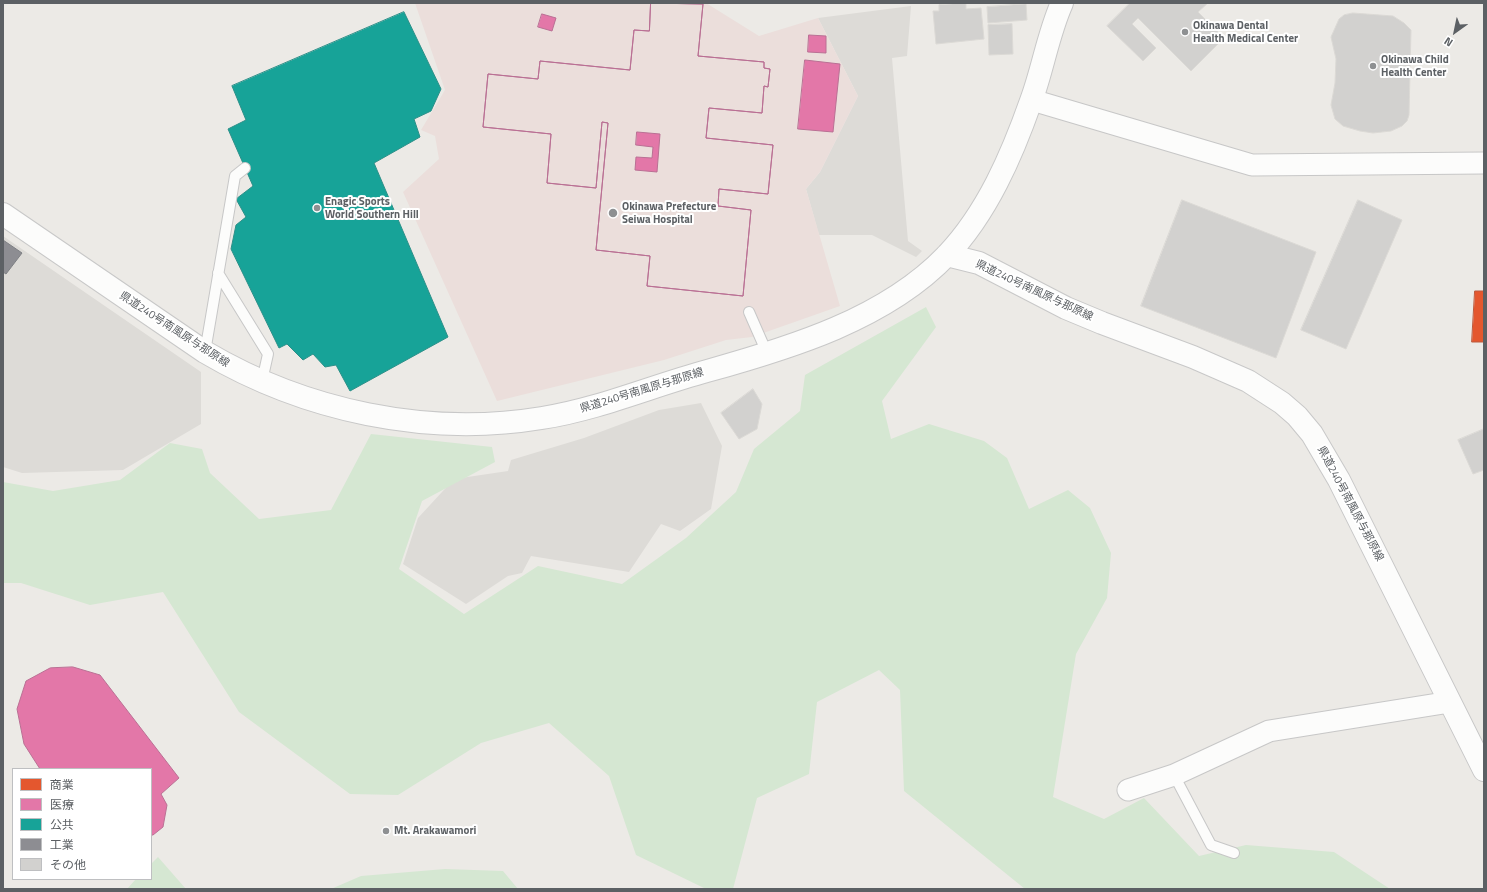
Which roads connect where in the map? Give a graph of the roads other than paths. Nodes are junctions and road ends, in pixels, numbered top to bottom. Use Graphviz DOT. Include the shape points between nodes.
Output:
graph roads {
  1 [pos="1062,3"];
  2 [pos="1032,100"];
  3 [pos="1484,163"];
  4 [pos="245,168"];
  5 [pos="3,214"];
  6 [pos="947,255"];
  7 [pos="218,273"];
  8 [pos="749,312"];
  9 [pos="205,352"];
  10 [pos="767,352"];
  11 [pos="262,382"];
  12 [pos="1450,702"];
  13 [pos="1484,770"];
  14 [pos="1174,775"];
  15 [pos="1128,790"];
  16 [pos="1234,853"];
  1 -- 2 [label="main road, 県道240号南風原与那原線"];
  2 -- 3 [label="street" via="1252,165"];
  2 -- 6 [label="main road, 県道240号南風原与那原線" via="1003,172 973,223"];
  4 -- 7 [label="lane" via="235,176"];
  5 -- 9 [label="main road, 県道240号南風原与那原線"];
  6 -- 10 [label="main road, 県道240号南風原与那原線" via="916,284 859,318"];
  6 -- 12 [label="main road, 県道240号南風原与那原線" via="979,263 1074,311 1230,371 1266,392 1297,416 1316,440 1339,480"];
  7 -- 9 [label="lane"];
  7 -- 11 [label="lane" via="268,354"];
  8 -- 10 [label="lane"];
  9 -- 11 [label="main road, 県道240号南風原与那原線"];
  10 -- 11 [label="main road, 県道240号南風原与那原線" via="619,400 551,416 510,422 437,424 386,417 333,407"];
  12 -- 13 [label="main road, 県道240号南風原与那原線"];
  12 -- 14 [label="street" via="1269,731"];
  14 -- 15 [label="street"];
  14 -- 16 [label="lane" via="1212,845"];
}
